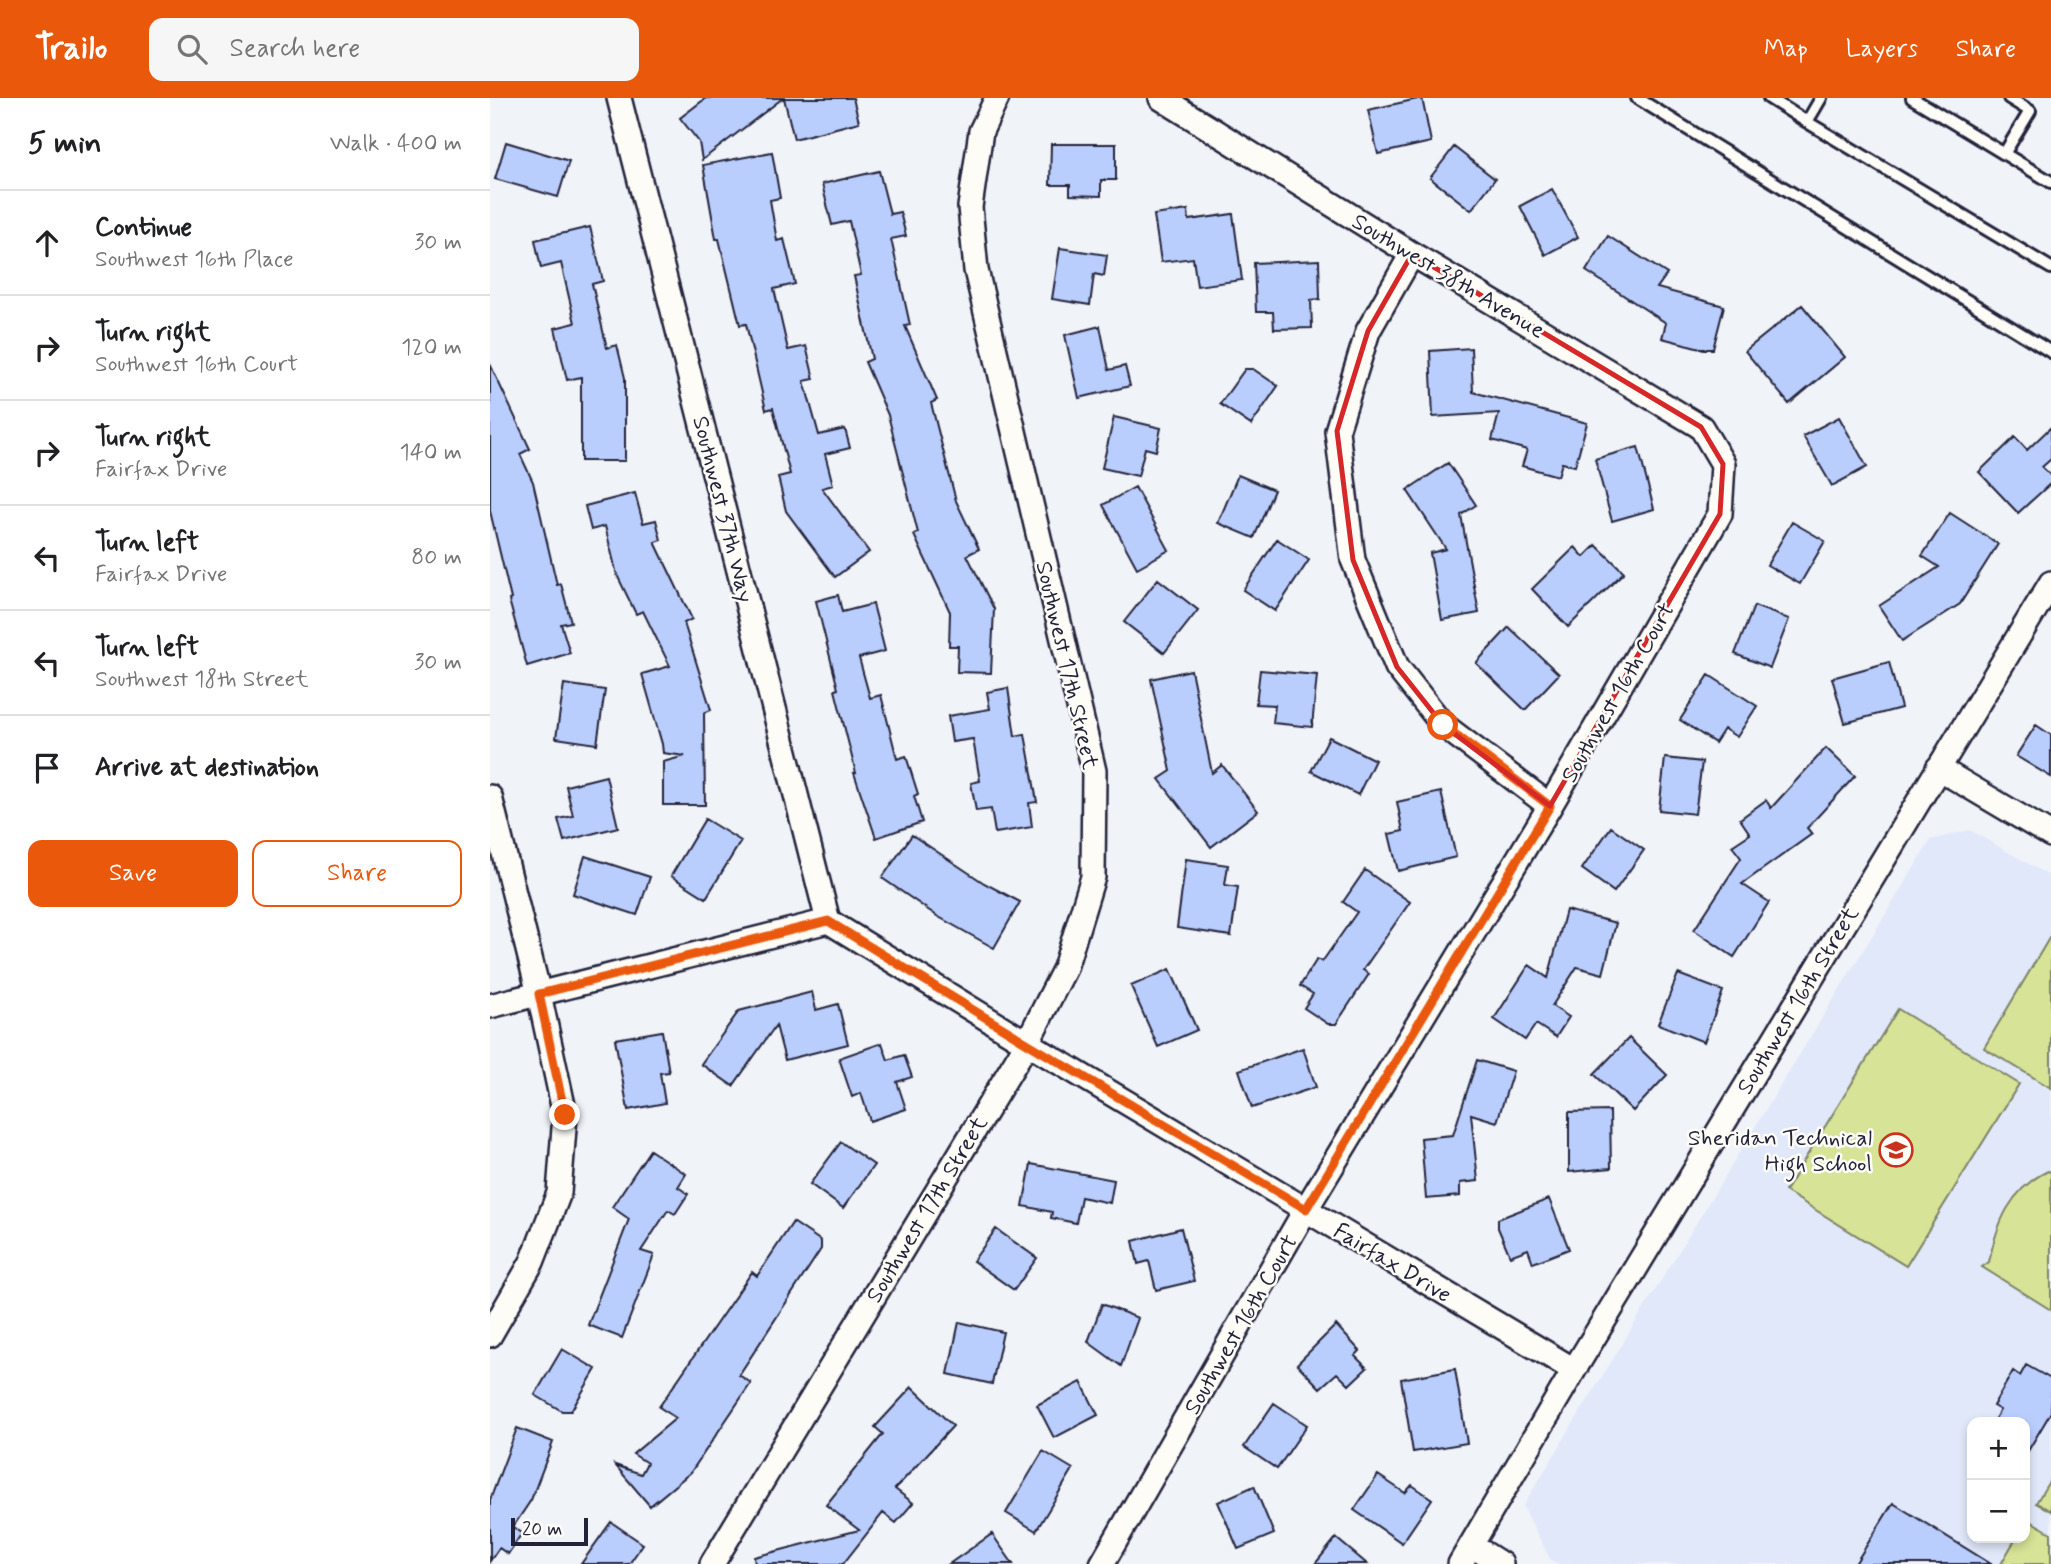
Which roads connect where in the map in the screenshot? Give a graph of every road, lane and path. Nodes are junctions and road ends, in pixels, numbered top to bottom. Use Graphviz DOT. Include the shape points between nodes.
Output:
graph roads {
  1 [pos="619,98"];
  2 [pos="997,98"];
  3 [pos="1161,98"];
  4 [pos="1637,98"];
  5 [pos="1769,98"];
  6 [pos="1821,98"];
  7 [pos="1912,98"];
  8 [pos="2009,98"];
  9 [pos="1807,122"];
  10 [pos="2004,154"];
  11 [pos="2051,182"];
  12 [pos="1412,254"];
  13 [pos="2051,268"];
  14 [pos="2051,352"];
  15 [pos="1723,464"];
  16 [pos="2051,583"];
  17 [pos="1938,768"];
  18 [pos="490,797"];
  19 [pos="1550,806"];
  20 [pos="2051,835"];
  21 [pos="828,921"];
  22 [pos="539,994"];
  23 [pos="490,1006"];
  24 [pos="1027,1043"];
  25 [pos="1306,1209"];
  26 [pos="490,1335"];
  27 [pos="1574,1370"];
  28 [pos="1465,1555"];
  29 [pos="712,1564"];
  30 [pos="1102,1564"];
  31 [pos="1501,1564"];
  1 -- 21 [label="street, Southwest 37th Way"];
  2 -- 24 [label="street, Southwest 17th Street" via="981,131 970,207 976,270 1094,771 1093,877 1065,968"];
  3 -- 12 [label="street, Southwest 38th Avenue"];
  4 -- 14 [label="lane"];
  5 -- 9 [label="lane"];
  6 -- 9 [label="lane"];
  7 -- 10 [label="lane"];
  8 -- 10 [label="lane" via="2030,111"];
  9 -- 13 [label="lane"];
  10 -- 11 [label="lane"];
  12 -- 15 [label="street, Southwest 38th Avenue" via="1701,427"];
  12 -- 19 [label="street" via="1368,331 1338,431 1353,560 1397,667 1443,725"];
  15 -- 19 [label="street, Southwest 16th Court" via="1720,514"];
  16 -- 17 [label="street, Southwest 16th Street" via="2039,611"];
  17 -- 20 [label="street"];
  17 -- 27 [label="street, Southwest 16th Street"];
  18 -- 22 [label="street"];
  19 -- 25 [label="street, Southwest 16th Court"];
  21 -- 22 [label="street"];
  21 -- 24 [label="street, Fairfax Drive"];
  22 -- 23 [label="street"];
  22 -- 26 [label="street" via="565,1115 559,1193 532,1262"];
  24 -- 25 [label="street, Fairfax Drive"];
  24 -- 29 [label="street, Southwest 17th Street"];
  25 -- 27 [label="street, Fairfax Drive"];
  25 -- 30 [label="street, Southwest 16th Court"];
  27 -- 28 [label="street, Southwest 16th Street"];
  28 -- 31 [label="street"];
}
